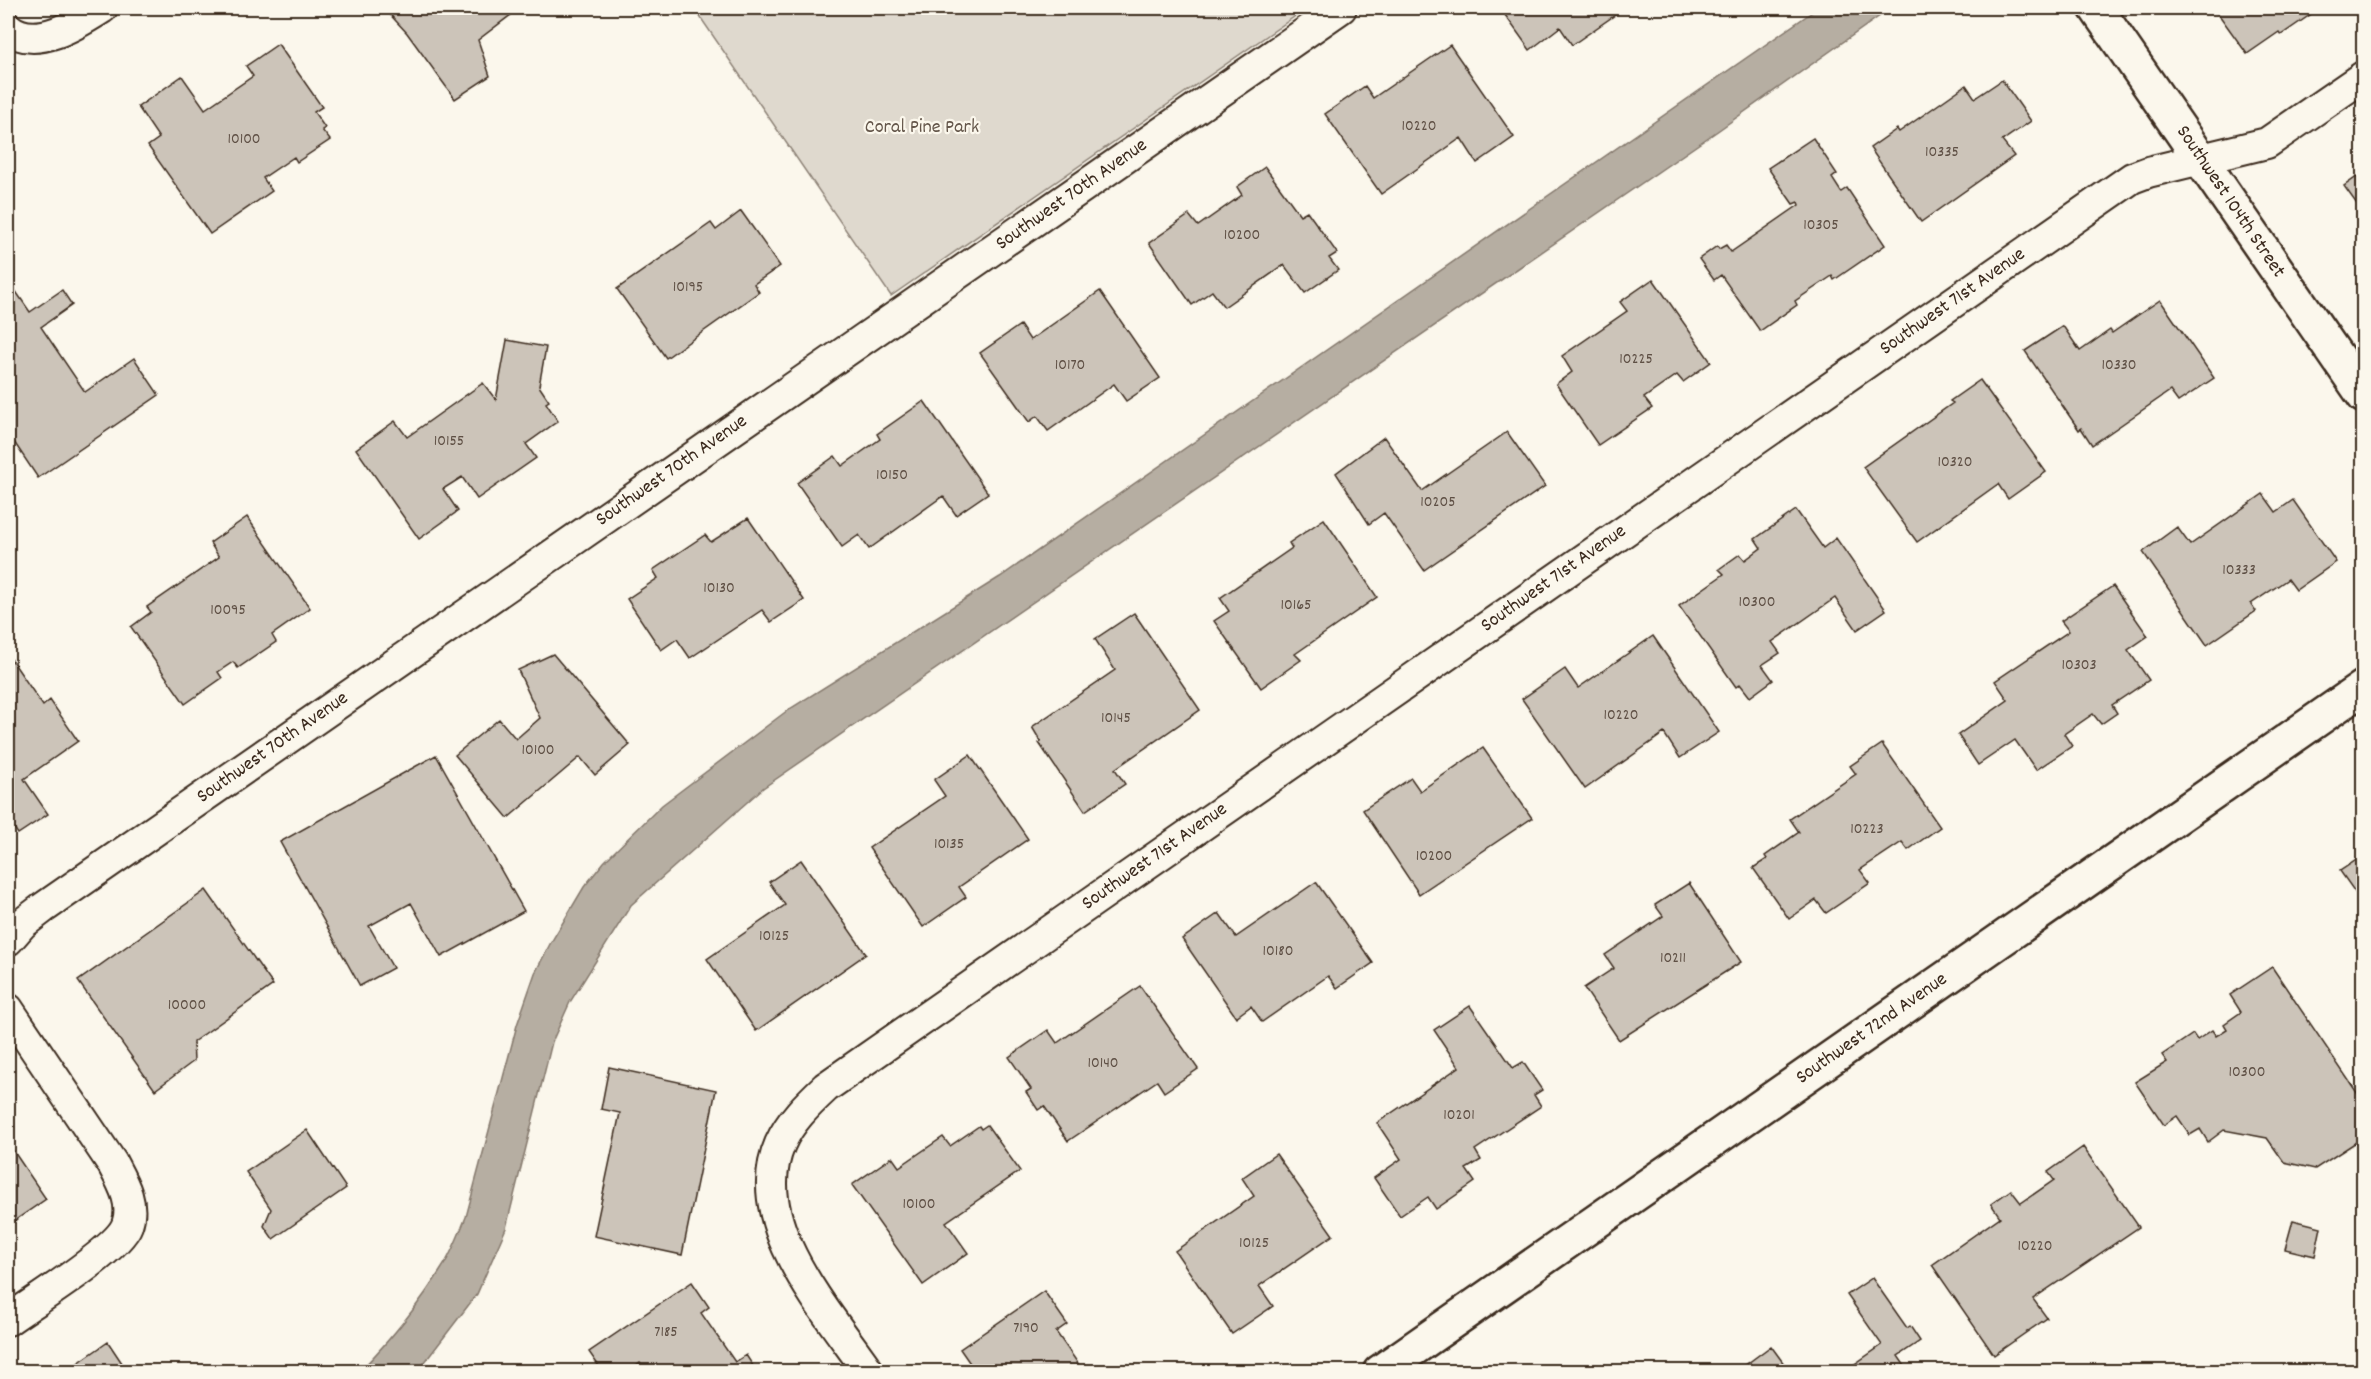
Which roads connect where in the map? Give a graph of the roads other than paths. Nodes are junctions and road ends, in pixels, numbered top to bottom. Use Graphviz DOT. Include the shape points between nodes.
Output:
graph roads {
  1 [pos="102,8"];
  2 [pos="1341,8"];
  3 [pos="2096,8"];
  4 [pos="17,32"];
  5 [pos="2364,76"];
  6 [pos="2200,158"];
  7 [pos="2364,396"];
  8 [pos="2364,687"];
  9 [pos="8,940"];
  10 [pos="8,1009"];
  11 [pos="8,1320"];
  12 [pos="869,1371"];
  13 [pos="1380,1371"];
  1 -- 4 [label="street" via="48,35"];
  2 -- 9 [label="street, Southwest 70th Avenue" via="43,908"];
  3 -- 6 [label="street, Southwest 104th Street"];
  5 -- 6 [label="street, Southwest 71st Avenue" via="2267,143"];
  6 -- 7 [label="street, Southwest 104th Street"];
  6 -- 12 [label="street, Southwest 71st Avenue" via="2132,178 826,1087 799,1114 780,1144 773,1171 772,1202 798,1268"];
  8 -- 13 [label="street, Southwest 72nd Avenue"];
  10 -- 11 [label="street" via="112,1164 130,1209 127,1226 114,1244"];
}
